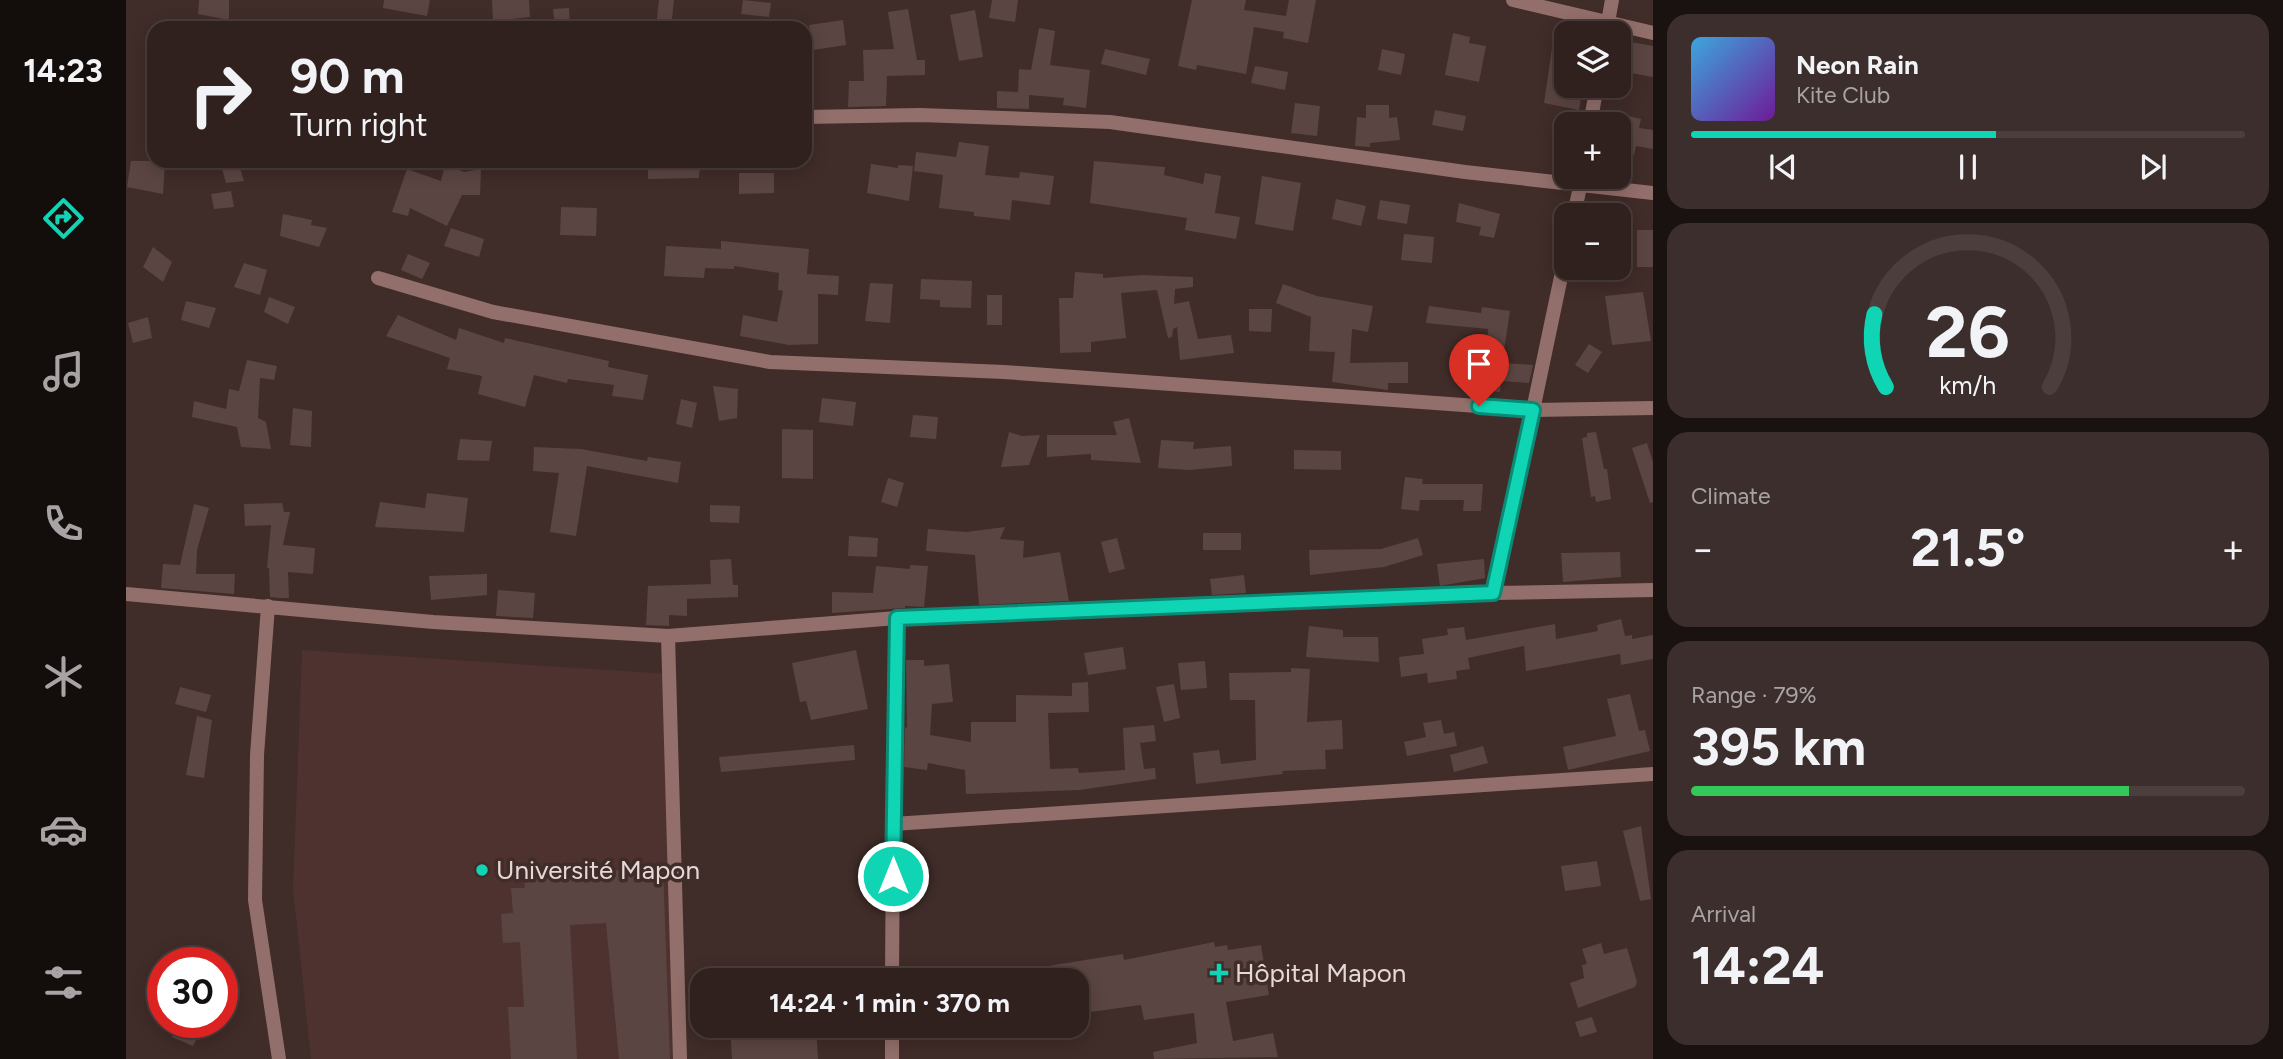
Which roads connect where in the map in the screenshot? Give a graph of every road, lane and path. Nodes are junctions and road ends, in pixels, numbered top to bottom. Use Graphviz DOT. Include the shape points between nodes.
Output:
graph roads {
  1 [pos="1513,0"];
  2 [pos="1612,0"];
  3 [pos="1581,21"];
  4 [pos="1608,21"];
  5 [pos="1631,31"];
  6 [pos="1653,33"];
  7 [pos="812,117"];
  8 [pos="1554,178"];
  9 [pos="1631,189"];
  10 [pos="1653,193"];
  11 [pos="378,278"];
  12 [pos="1560,280"];
  13 [pos="1653,408"];
  14 [pos="1533,410"];
  15 [pos="1653,590"];
  16 [pos="1493,593"];
  17 [pos="126,594"];
  18 [pos="268,606"];
  19 [pos="897,618"];
  20 [pos="668,636"];
  21 [pos="1653,774"];
  22 [pos="893,824"];
  23 [pos="892,968"];
  24 [pos="892,1038"];
  25 [pos="279,1059"];
  26 [pos="680,1059"];
  27 [pos="892,1059"];
  1 -- 3 [label="street"];
  2 -- 4 [label="street"];
  5 -- 6 [label="street"];
  7 -- 8 [label="street" via="920,114 1110,122 1465,172"];
  9 -- 10 [label="street"];
  11 -- 14 [label="street" via="493,312 770,362 1004,372"];
  12 -- 14 [label="street"];
  13 -- 14 [label="street"];
  14 -- 16 [label="street"];
  15 -- 16 [label="street"];
  16 -- 19 [label="street"];
  17 -- 18 [label="street"];
  18 -- 20 [label="street" via="459,624"];
  18 -- 25 [label="street" via="257,755 255,900"];
  19 -- 20 [label="street"];
  19 -- 22 [label="street"];
  20 -- 26 [label="street"];
  21 -- 22 [label="street"];
  22 -- 23 [label="street"];
  24 -- 27 [label="street"];
}
